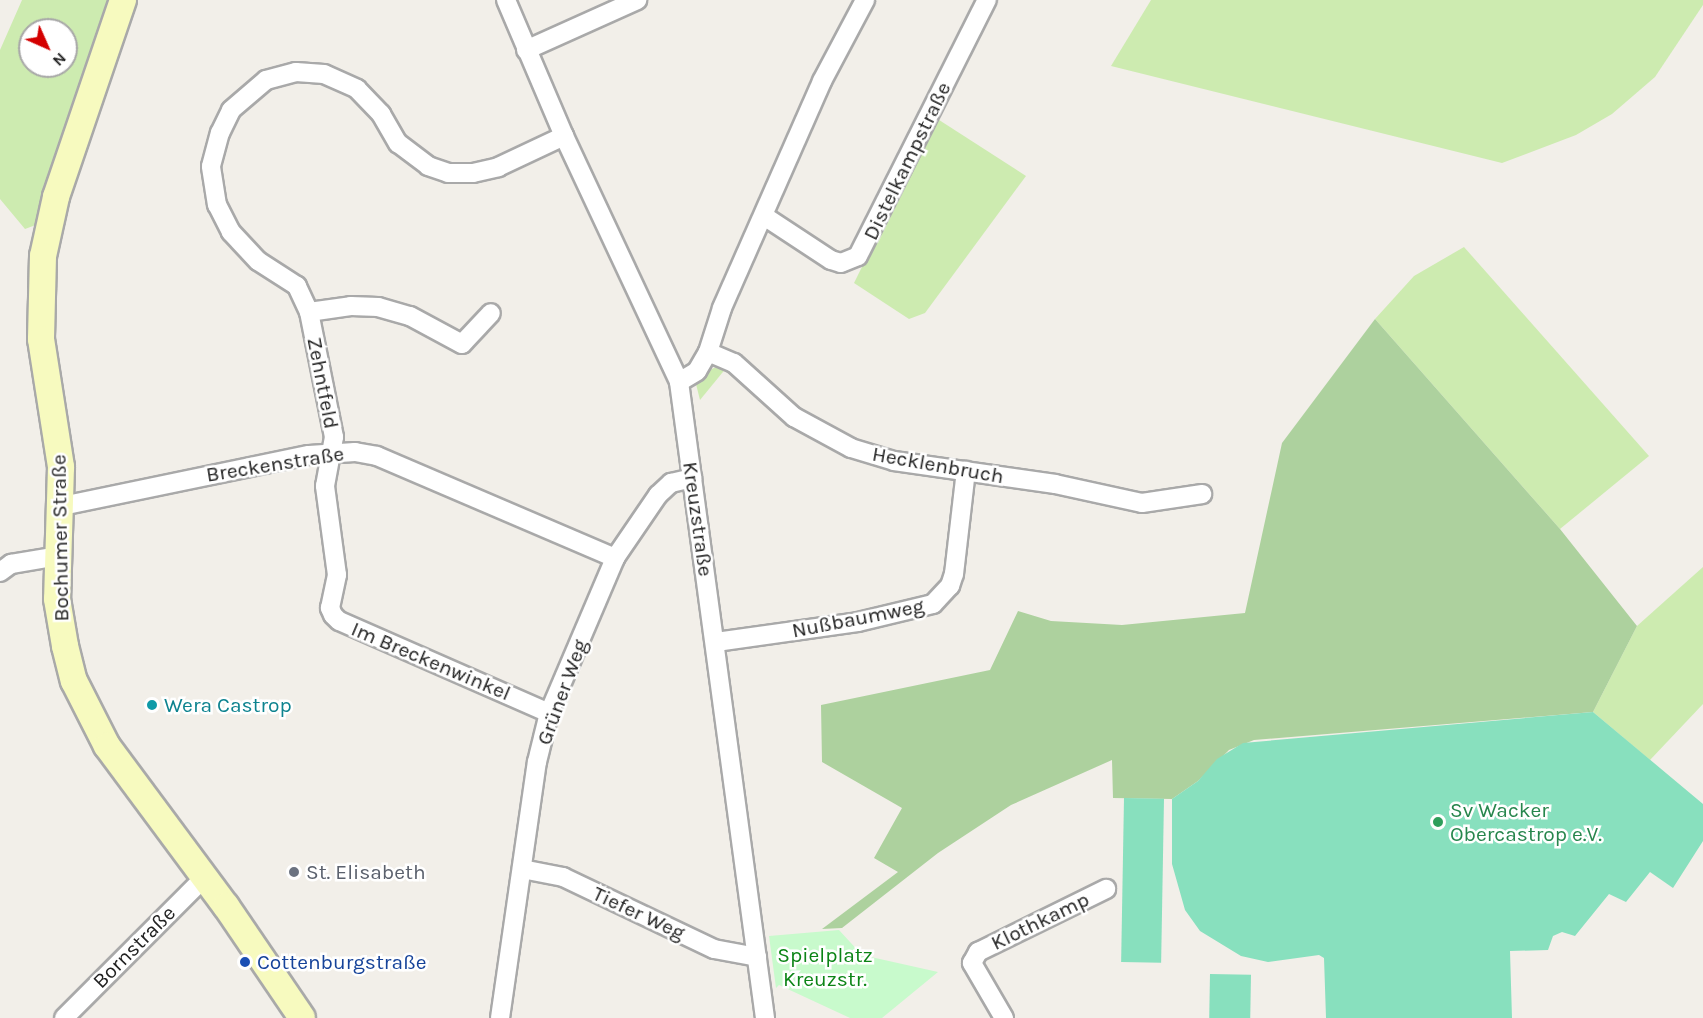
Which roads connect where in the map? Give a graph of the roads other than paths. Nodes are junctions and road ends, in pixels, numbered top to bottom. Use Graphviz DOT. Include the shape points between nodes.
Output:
graph roads {
  1 [pos="123,0"];
  2 [pos="506,0"];
  3 [pos="637,0"];
  4 [pos="865,0"];
  5 [pos="987,0"];
  6 [pos="526,50"];
  7 [pos="564,136"];
  8 [pos="764,216"];
  9 [pos="309,312"];
  10 [pos="491,313"];
  11 [pos="708,352"];
  12 [pos="679,382"];
  13 [pos="332,453"];
  14 [pos="966,471"];
  15 [pos="692,478"];
  16 [pos="1202,494"];
  17 [pos="62,506"];
  18 [pos="59,556"];
  19 [pos="615,558"];
  20 [pos="0,571"];
  21 [pos="716,642"];
  22 [pos="549,712"];
  23 [pos="522,869"];
  24 [pos="205,877"];
  25 [pos="1106,889"];
  26 [pos="756,957"];
  27 [pos="64,1018"];
  28 [pos="302,1018"];
  29 [pos="500,1018"];
  30 [pos="765,1018"];
  31 [pos="1004,1018"];
  1 -- 17 [label="main road, Bochumer Straße" via="56,197 43,256 40,339 58,440"];
  2 -- 6 [label="street, Kreuzstraße"];
  3 -- 6 [label="street"];
  4 -- 8 [label="street" via="822,81"];
  5 -- 8 [label="street, Distelkampstraße" via="858,256 841,263 831,260"];
  6 -- 7 [label="street, Kreuzstraße"];
  7 -- 9 [label="street, Zehntfeld" via="498,167 473,173 448,172 410,154 370,101 338,78 296,72 281,74 254,88 231,110 214,152 211,166 217,205 243,248 297,286"];
  7 -- 12 [label="street, Kreuzstraße"];
  8 -- 11 [label="street" via="722,308"];
  9 -- 10 [label="street, Zehntfeld" via="351,306 386,309 428,324 462,344"];
  9 -- 13 [label="street, Zehntfeld" via="334,437"];
  11 -- 12 [label="street" via="697,371"];
  11 -- 14 [label="street, Hecklenbruch" via="734,363 794,417 851,448 894,461"];
  12 -- 15 [label="street, Kreuzstraße"];
  13 -- 17 [label="street, Breckenstraße"];
  13 -- 19 [label="street, Breckenstraße" via="377,456"];
  13 -- 22 [label="street, Im Breckenwinkel" via="325,486 335,542 337,575 330,608 336,619"];
  14 -- 16 [label="street, Hecklenbruch" via="1142,503"];
  14 -- 21 [label="street, Nußbaumweg" via="954,574 950,586 933,604 858,622"];
  15 -- 19 [label="street, Grüner Weg" via="671,483 658,495"];
  15 -- 21 [label="street, Kreuzstraße"];
  17 -- 18 [label="main road, Bochumer Straße"];
  18 -- 20 [label="street" via="11,564"];
  18 -- 24 [label="main road, Bochumer Straße" via="57,599 64,646 90,715 114,757"];
  19 -- 22 [label="street, Grüner Weg"];
  21 -- 26 [label="street, Kreuzstraße"];
  22 -- 23 [label="street, Grüner Weg" via="537,762"];
  23 -- 26 [label="street, Tiefer Weg" via="563,877 714,949"];
  23 -- 29 [label="street, Grüner Weg"];
  24 -- 27 [label="street, Bornstraße"];
  24 -- 28 [label="main road, Bochumer Straße"];
  25 -- 31 [label="street, Klothkamp" via="978,952 972,963"];
  26 -- 30 [label="street, Kreuzstraße"];
}
